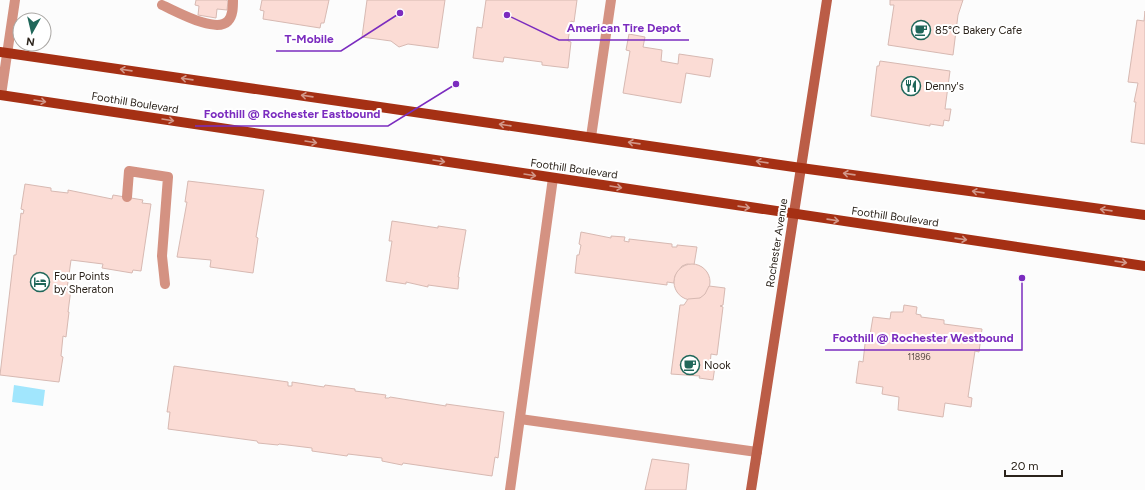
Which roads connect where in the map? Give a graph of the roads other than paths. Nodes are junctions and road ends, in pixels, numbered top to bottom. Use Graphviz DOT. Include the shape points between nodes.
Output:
graph roads {
  1 [pos="15,0"];
  2 [pos="234,0"];
  3 [pos="611,0"];
  4 [pos="827,0"];
  5 [pos="162,5"];
  6 [pos="4,52"];
  7 [pos="1,95"];
  8 [pos="591,137"];
  9 [pos="801,168"];
  10 [pos="553,178"];
  11 [pos="126,197"];
  12 [pos="794,214"];
  13 [pos="1145,215"];
  14 [pos="1145,266"];
  15 [pos="165,284"];
  16 [pos="520,419"];
  17 [pos="757,452"];
  18 [pos="510,490"];
  19 [pos="751,490"];
  1 -- 6 [label="lane"];
  2 -- 5 [label="lane" via="231,17 221,25 204,23"];
  3 -- 8 [label="lane"];
  4 -- 9 [label="main road, Rochester Avenue"];
  6 -- 7 [label="lane"];
  8 -- 6 [label="main road, one-way"];
  7 -- 10 [label="main road, Foothill Boulevard, one-way"];
  9 -- 8 [label="main road, one-way"];
  9 -- 12 [label="main road, Rochester Avenue"];
  13 -- 9 [label="main road, one-way"];
  10 -- 12 [label="main road, Foothill Boulevard, one-way"];
  10 -- 16 [label="lane"];
  11 -- 15 [label="lane" via="129,171 168,177 162,256"];
  12 -- 14 [label="main road, Foothill Boulevard, one-way"];
  12 -- 17 [label="main road, Rochester Avenue"];
  16 -- 17 [label="lane"];
  16 -- 18 [label="lane"];
  17 -- 19 [label="main road, Rochester Avenue"];
}
